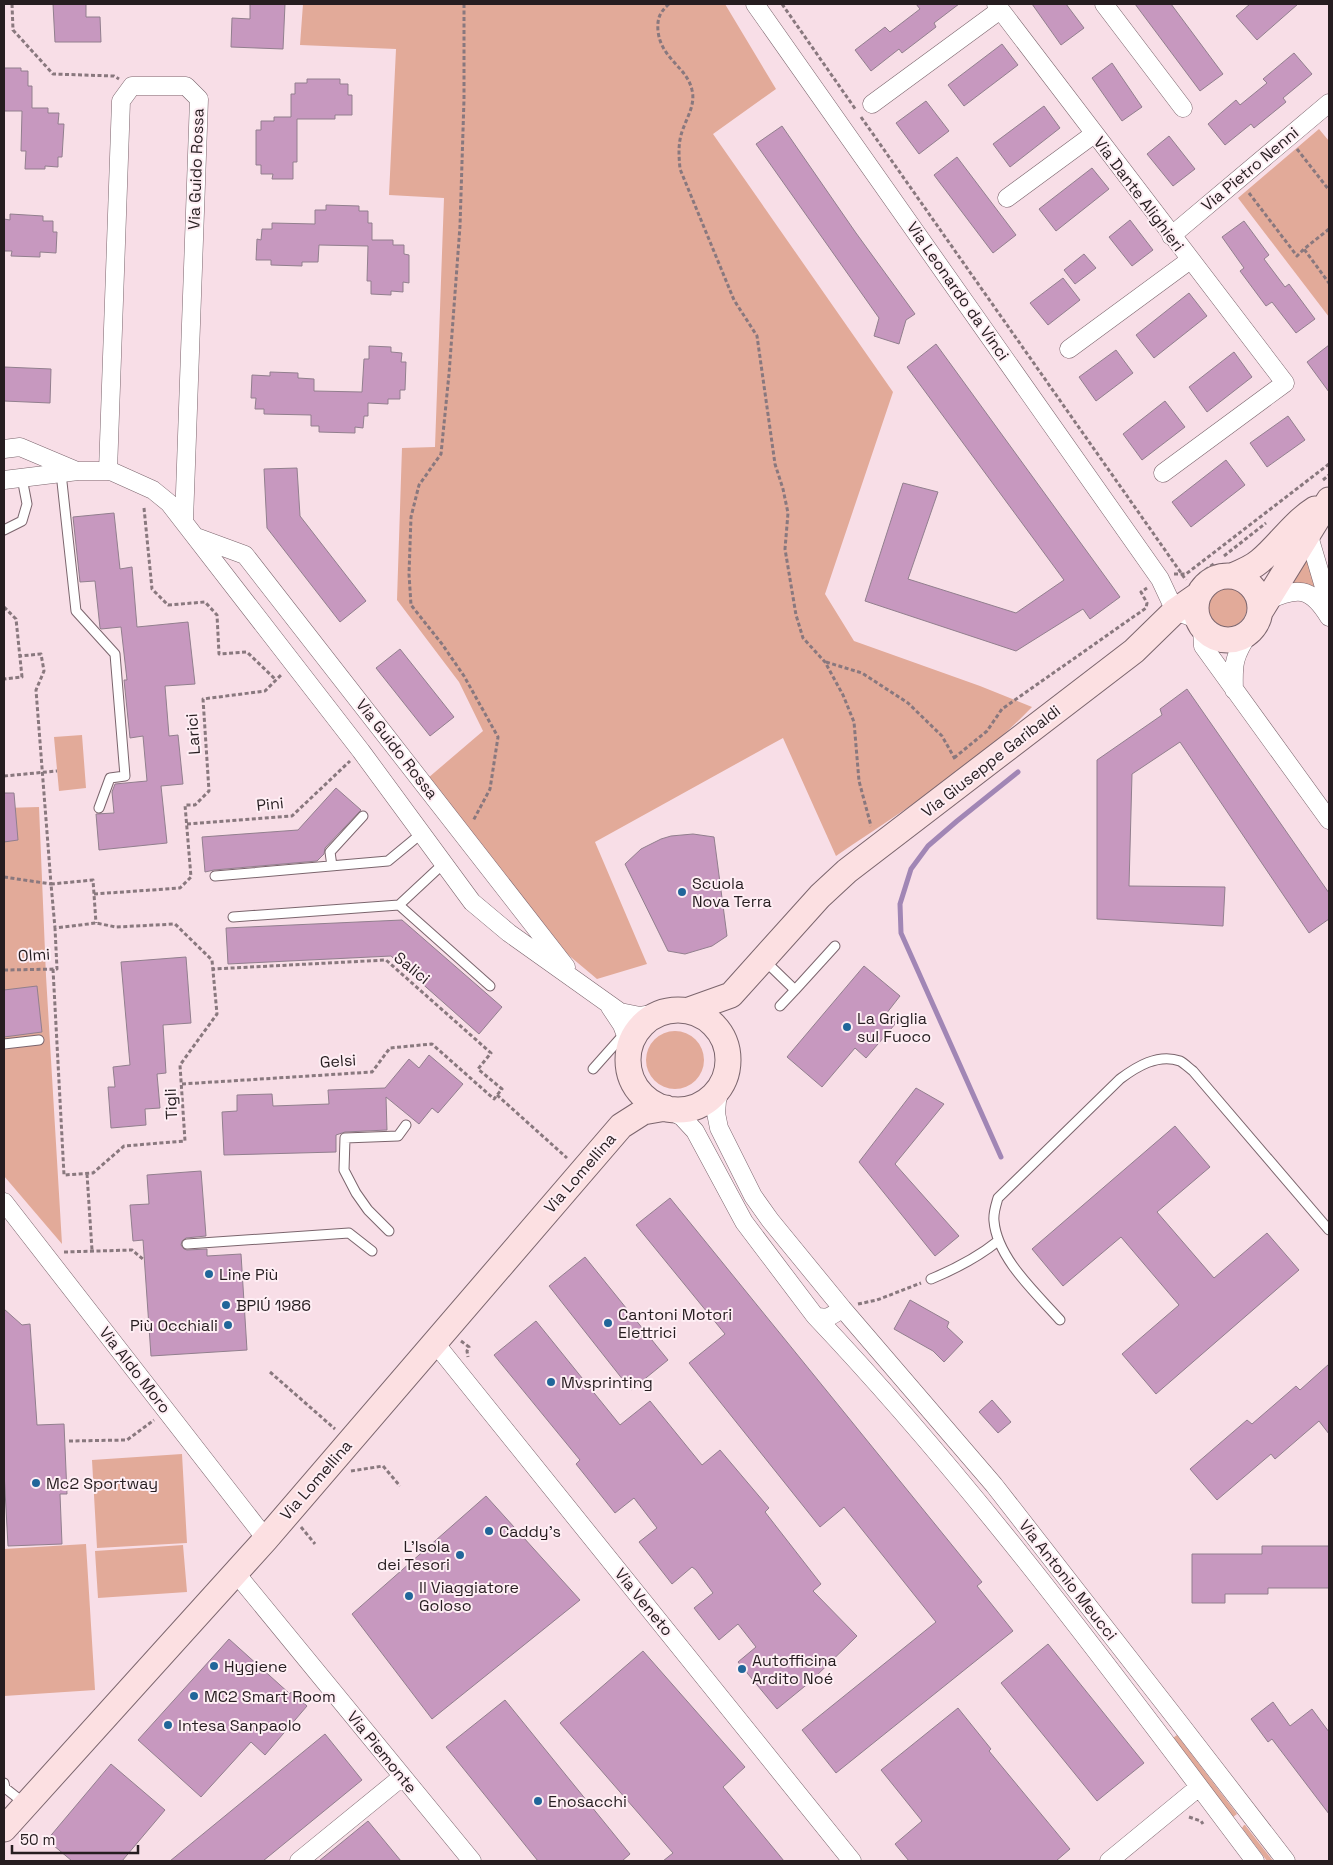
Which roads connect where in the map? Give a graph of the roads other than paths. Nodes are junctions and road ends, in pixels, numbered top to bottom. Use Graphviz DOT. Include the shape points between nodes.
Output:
graph roads {
  1 [pos="755,4"];
  2 [pos="1104,4"];
  3 [pos="998,7"];
  4 [pos="1329,103"];
  5 [pos="872,104"];
  6 [pos="1183,108"];
  7 [pos="1094,134"];
  8 [pos="1007,198"];
  9 [pos="1171,236"];
  10 [pos="1190,260"];
  11 [pos="1069,349"];
  12 [pos="4,449"];
  13 [pos="108,471"];
  14 [pos="69,472"];
  15 [pos="1163,473"];
  16 [pos="22,478"];
  17 [pos="4,480"];
  18 [pos="1327,494"];
  19 [pos="184,521"];
  20 [pos="4,530"];
  21 [pos="1309,530"];
  22 [pos="196,537"];
  23 [pos="1232,576"];
  24 [pos="1160,579"];
  25 [pos="1196,603"];
  26 [pos="1329,604"];
  27 [pos="1259,615"];
  28 [pos="1329,617"];
  29 [pos="1234,690"];
  30 [pos="99,808"];
  31 [pos="362,816"];
  32 [pos="1329,820"];
  33 [pos="422,834"];
  34 [pos="443,864"];
  35 [pos="332,866"];
  36 [pos="215,876"];
  37 [pos="399,905"];
  38 [pos="233,917"];
  39 [pos="835,946"];
  40 [pos="764,960"];
  41 [pos="580,985"];
  42 [pos="490,986"];
  43 [pos="795,990"];
  44 [pos="731,995"];
  45 [pos="608,1004"];
  46 [pos="780,1006"];
  47 [pos="689,1010"];
  48 [pos="659,1013"];
  49 [pos="627,1039"];
  50 [pos="39,1040"];
  51 [pos="724,1042"];
  52 [pos="4,1044"];
  53 [pos="593,1069"];
  54 [pos="631,1075"];
  55 [pos="721,1086"];
  56 [pos="666,1108"];
  57 [pos="406,1125"];
  58 [pos="622,1126"];
  59 [pos="4,1202"];
  60 [pos="389,1230"];
  61 [pos="1329,1230"];
  62 [pos="998,1241"];
  63 [pos="187,1244"];
  64 [pos="372,1251"];
  65 [pos="931,1279"];
  66 [pos="842,1308"];
  67 [pos="815,1316"];
  68 [pos="1060,1320"];
  69 [pos="435,1343"];
  70 [pos="266,1539"];
  71 [pos="235,1572"];
  72 [pos="402,1777"];
  73 [pos="4,1783"];
  74 [pos="1199,1787"];
  75 [pos="26,1804"];
  76 [pos="4,1829"];
  77 [pos="299,1861"];
  78 [pos="472,1861"];
  79 [pos="852,1861"];
  80 [pos="1109,1861"];
  81 [pos="1255,1861"];
  82 [pos="1286,1861"];
  1 -- 24 [label="street, Via Leonardo da Vinci"];
  2 -- 6 [label="street"];
  3 -- 5 [label="street"];
  3 -- 7 [label="street, Via Dante Alighieri"];
  4 -- 9 [label="street, Via Pietro Nenni"];
  7 -- 8 [label="street"];
  7 -- 9 [label="street, Via Dante Alighieri"];
  9 -- 10 [label="street, Via Dante Alighieri"];
  10 -- 11 [label="street"];
  10 -- 15 [label="street, Via Dante Alighieri" via="1285,383"];
  12 -- 14 [label="street, Via Guido Rossa" via="20,446"];
  13 -- 14 [label="street, Via Guido Rossa"];
  13 -- 19 [label="street, Via Guido Rossa" via="153,490 170,503"];
  13 -- 19 [label="street, Via Guido Rossa" via="121,101 132,86 186,86 199,98"];
  14 -- 16 [label="street, Via Guido Rossa"];
  14 -- 30 [label="lane" via="76,610 116,654 125,776 110,778"];
  16 -- 17 [label="street, Via Guido Rossa"];
  16 -- 20 [label="lane" via="27,504 22,521"];
  18 -- 21 [label="main road"];
  18 -- 23 [label="main road" via="1260,562"];
  19 -- 22 [label="street, Via Guido Rossa"];
  21 -- 26 [label="street"];
  21 -- 27 [label="main road"];
  22 -- 33 [label="street, Via Guido Rossa"];
  22 -- 41 [label="street, Via Guido Rossa" via="245,555"];
  23 -- 25 [label="main road" via="1219,577 1206,584"];
  23 -- 27 [label="main road" via="1250,584 1256,592 1260,602"];
  24 -- 25 [label="street"];
  24 -- 25 [label="street"];
  25 -- 27 [label="main road" via="1209,636 1220,640 1236,639"];
  25 -- 29 [label="street" via="1203,646"];
  25 -- 40 [label="main road, Via Giuseppe Garibaldi" via="847,872 820,896"];
  27 -- 28 [label="street" via="1284,593 1297,592 1308,593 1319,601"];
  27 -- 29 [label="street" via="1236,652"];
  29 -- 32 [label="street"];
  31 -- 35 [label="lane" via="330,852"];
  33 -- 34 [label="street, Via Guido Rossa"];
  33 -- 35 [label="lane" via="388,861"];
  34 -- 37 [label="lane"];
  34 -- 41 [label="street, Via Guido Rossa" via="472,902"];
  35 -- 36 [label="lane"];
  37 -- 38 [label="lane"];
  37 -- 42 [label="lane"];
  39 -- 43 [label="lane"];
  40 -- 43 [label="lane"];
  40 -- 44 [label="main road"];
  41 -- 45 [label="street, Via Guido Rossa"];
  43 -- 46 [label="lane"];
  44 -- 47 [label="main road"];
  44 -- 51 [label="main road"];
  45 -- 48 [label="street, Via Guido Rossa" via="632,1015"];
  45 -- 49 [label="street, Via Guido Rossa" via="618,1017"];
  47 -- 48 [label="main road"];
  47 -- 51 [label="main road" via="712,1025"];
  48 -- 49 [label="main road"];
  49 -- 53 [label="lane"];
  49 -- 54 [label="main road"];
  50 -- 52 [label="lane"];
  51 -- 55 [label="main road" via="729,1058"];
  54 -- 56 [label="main road" via="642,1095"];
  54 -- 58 [label="main road, Via Lomellina" via="628,1112"];
  55 -- 56 [label="main road" via="700,1105 684,1110"];
  55 -- 66 [label="street, Via Antonio Meucci" via="716,1113 719,1128 753,1196"];
  56 -- 58 [label="main road, Via Lomellina" via="643,1112"];
  56 -- 67 [label="street, Via Antonio Meucci" via="682,1117 695,1131 744,1222"];
  57 -- 60 [label="lane" via="398,1136 345,1138 344,1170 368,1210"];
  58 -- 69 [label="main road, Via Lomellina"];
  59 -- 70 [label="street, Via Aldo Moro"];
  61 -- 62 [label="lane" via="1193,1071 1180,1061 1163,1059 1141,1063 1120,1079 998,1198 994,1219"];
  62 -- 65 [label="lane" via="959,1267"];
  62 -- 68 [label="lane" via="1013,1266"];
  63 -- 64 [label="lane" via="349,1233"];
  66 -- 67 [label="street" via="831,1317"];
  66 -- 82 [label="street, Via Antonio Meucci" via="994,1485"];
  67 -- 74 [label="street, Via Antonio Meucci" via="971,1492"];
  69 -- 70 [label="main road, Via Lomellina"];
  69 -- 79 [label="street, Via Veneto"];
  70 -- 71 [label="main road, Via Lomellina"];
  71 -- 72 [label="street, Via Piemonte"];
  71 -- 75 [label="main road, Via Lomellina"];
  72 -- 77 [label="street"];
  72 -- 78 [label="street, Via Piemonte"];
  73 -- 75 [label="lane" via="5,1788"];
  74 -- 80 [label="street"];
  74 -- 81 [label="street, Via Antonio Meucci"];
  75 -- 76 [label="main road, Via Lomellina"];
}
